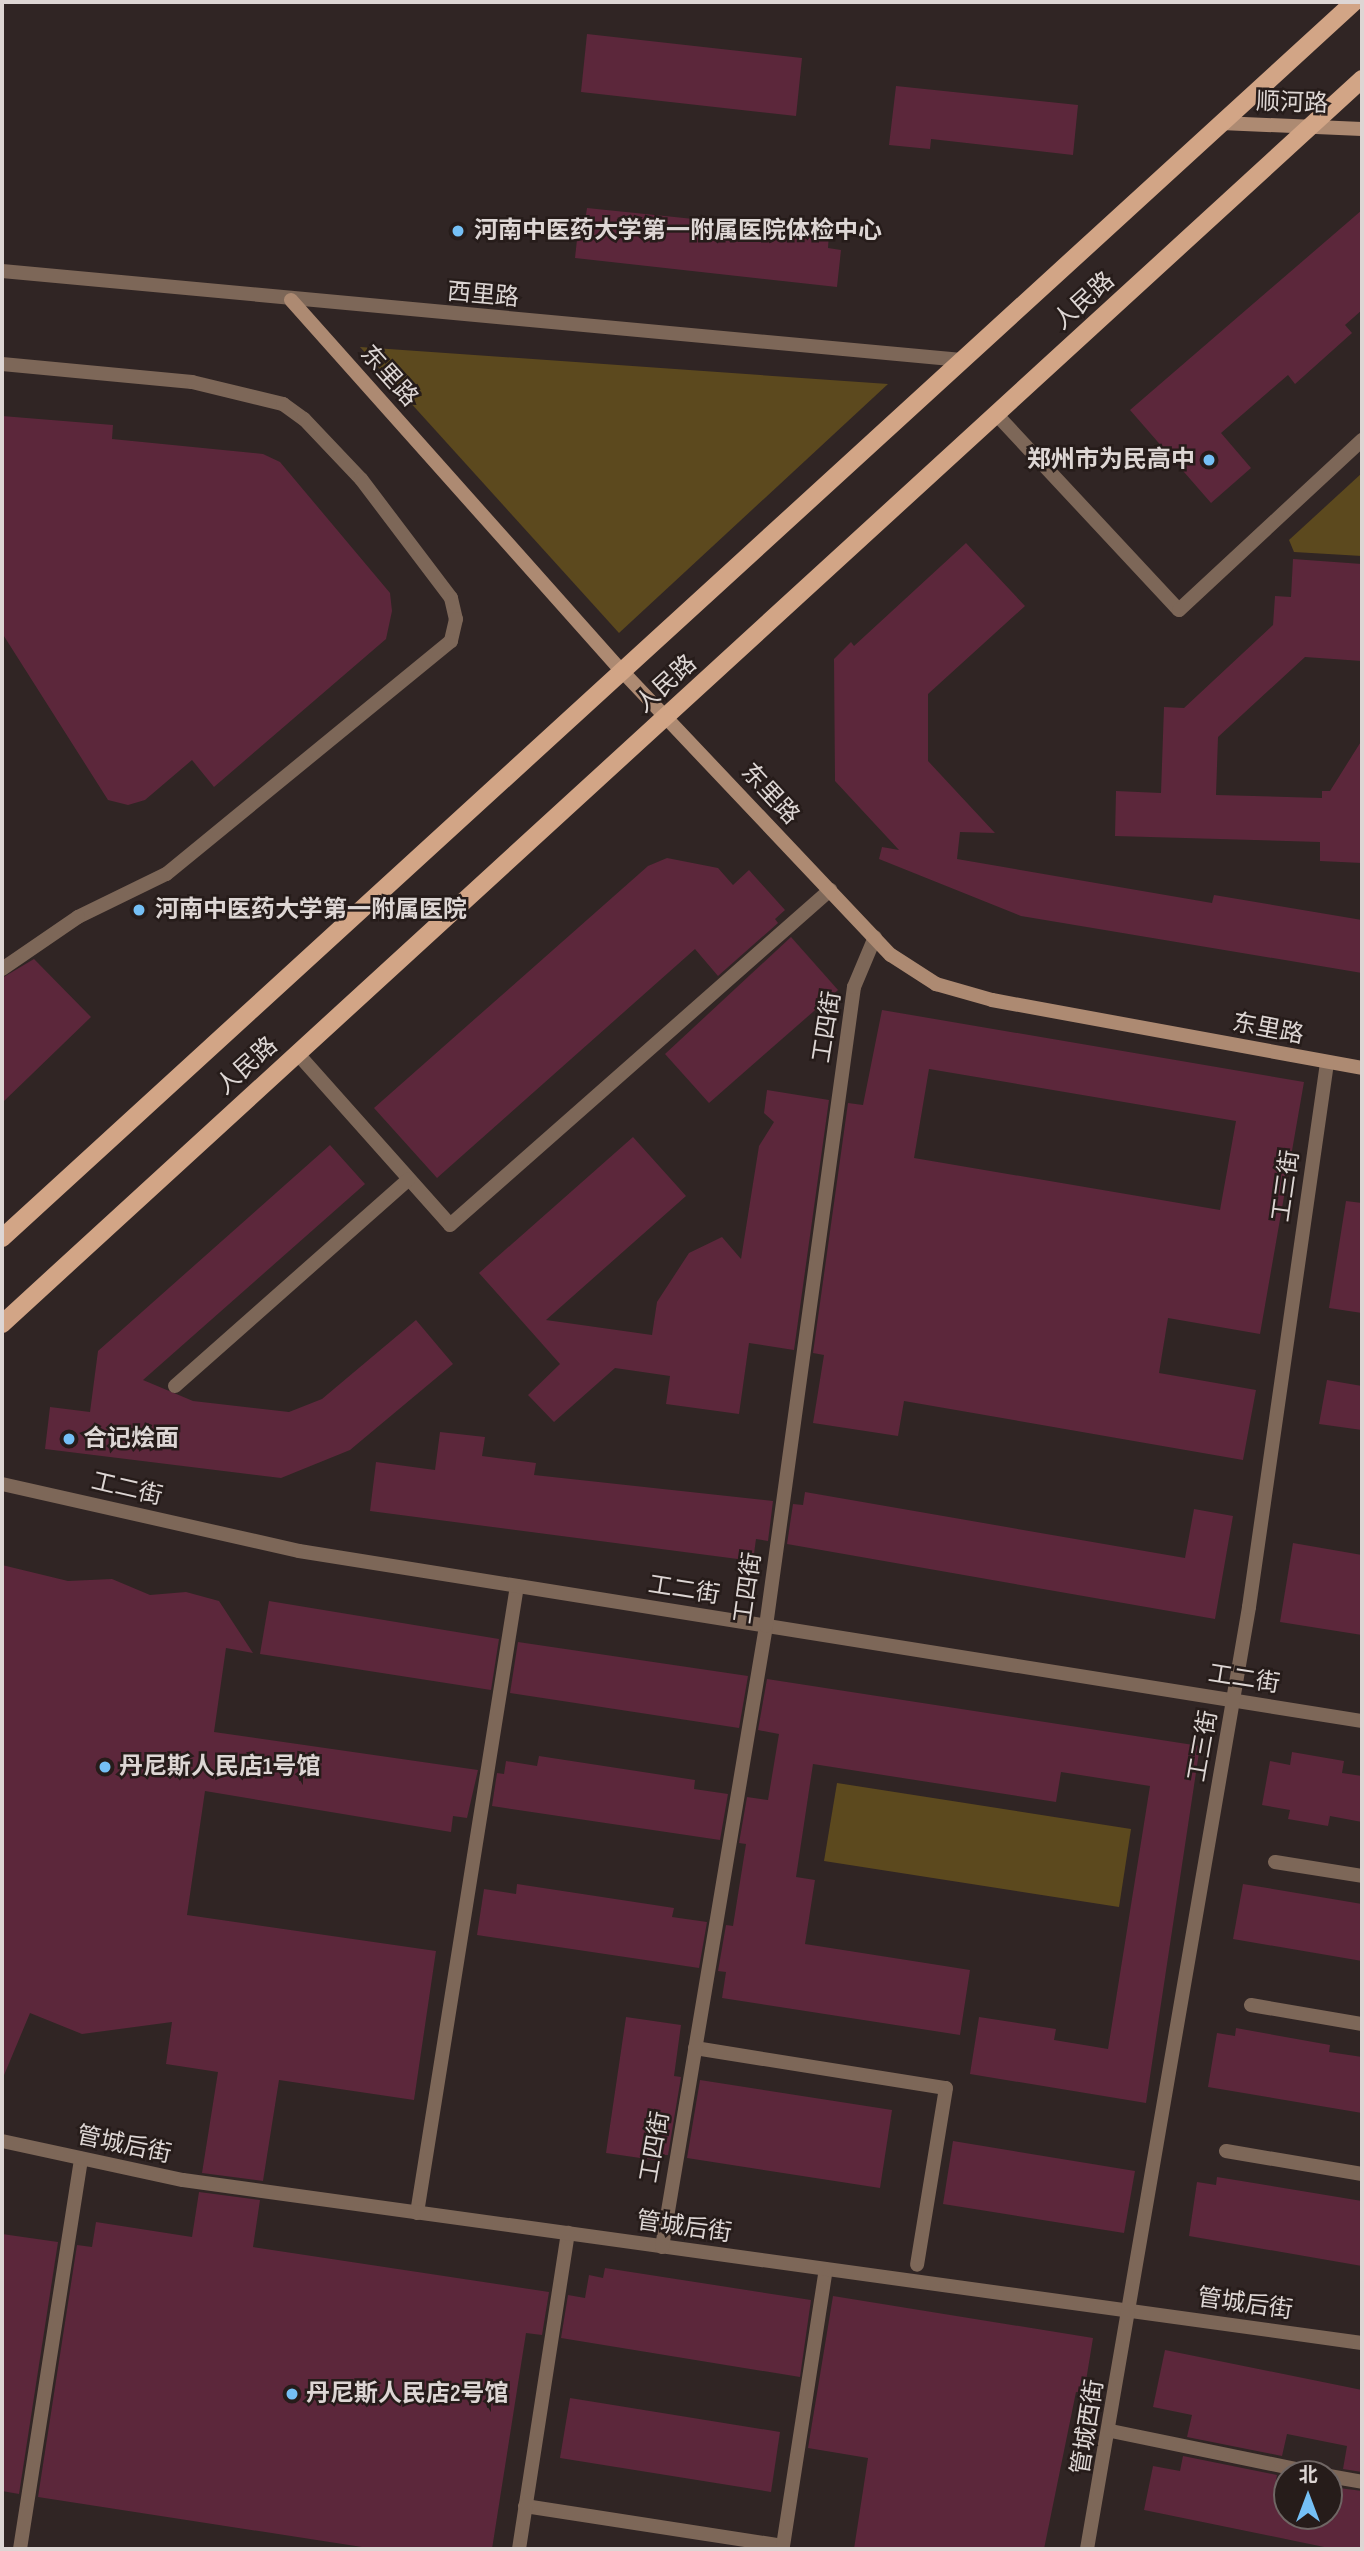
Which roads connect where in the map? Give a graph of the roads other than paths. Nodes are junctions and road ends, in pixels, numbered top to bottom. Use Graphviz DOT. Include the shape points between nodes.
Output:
graph roads {
  1 [pos="1354,2"];
  2 [pos="1362,79"];
  3 [pos="1221,123"];
  4 [pos="1310,127"];
  5 [pos="1362,129"];
  6 [pos="2,271"];
  7 [pos="291,300"];
  8 [pos="961,360"];
  9 [pos="2,364"];
  10 [pos="996,414"];
  11 [pos="1362,440"];
  12 [pos="622,671"];
  13 [pos="666,717"];
  14 [pos="830,890"];
  15 [pos="875,937"];
  16 [pos="2,969"];
  17 [pos="297,1053"];
  18 [pos="1327,1063"];
  19 [pos="1362,1068"];
  20 [pos="409,1179"];
  21 [pos="2,1238"];
  22 [pos="2,1324"];
  23 [pos="176,1386"];
  24 [pos="2,1484"];
  25 [pos="517,1586"];
  26 [pos="766,1626"];
  27 [pos="1233,1701"];
  28 [pos="1362,1721"];
  29 [pos="1275,1862"];
  30 [pos="1362,1876"];
  31 [pos="1251,2005"];
  32 [pos="1362,2024"];
  33 [pos="695,2048"];
  34 [pos="2,2141"];
  35 [pos="1226,2151"];
  36 [pos="81,2159"];
  37 [pos="1362,2174"];
  38 [pos="417,2213"];
  39 [pos="568,2234"];
  40 [pos="662,2247"];
  41 [pos="917,2264"];
  42 [pos="826,2269"];
  43 [pos="1131,2311"];
  44 [pos="1362,2343"];
  45 [pos="1111,2431"];
  46 [pos="1273,2464"];
  47 [pos="1343,2479"];
  48 [pos="1362,2483"];
  49 [pos="525,2506"];
  50 [pos="20,2549"];
  51 [pos="519,2549"];
  52 [pos="1087,2549"];
  1 -- 3 [label="main road, 人民路"];
  2 -- 4 [label="main road, 人民路"];
  3 -- 4 [label="street, 顺河路"];
  3 -- 8 [label="main road, 人民路"];
  4 -- 5 [label="street, 顺河路"];
  4 -- 10 [label="main road, 人民路"];
  6 -- 7 [label="street, 西里路"];
  7 -- 8 [label="street, 西里路"];
  7 -- 12 [label="street, 东里路"];
  8 -- 12 [label="main road, 人民路"];
  9 -- 16 [label="street" via="192,382 282,404 304,419 361,479 451,598 456,619 451,641 166,874 78,917"];
  10 -- 11 [label="street" via="1179,610"];
  10 -- 13 [label="main road, 人民路"];
  12 -- 13 [label="street, 东里路"];
  12 -- 21 [label="main road, 人民路"];
  13 -- 14 [label="street, 东里路"];
  13 -- 17 [label="main road, 人民路"];
  14 -- 15 [label="street, 东里路"];
  14 -- 20 [label="street" via="450,1225"];
  15 -- 18 [label="street, 东里路" via="891,954 936,984 970,994"];
  15 -- 26 [label="street, 工四街" via="855,987"];
  17 -- 20 [label="street"];
  17 -- 22 [label="main road, 人民路"];
  18 -- 19 [label="street, 东里路"];
  18 -- 27 [label="street, 工三街"];
  20 -- 23 [label="street"];
  24 -- 25 [label="street, 工二街" via="299,1551"];
  25 -- 26 [label="street, 工二街"];
  25 -- 38 [label="street"];
  26 -- 27 [label="street, 工二街"];
  26 -- 33 [label="street, 工四街"];
  27 -- 28 [label="street, 工二街"];
  27 -- 43 [label="street, 工三街"];
  29 -- 30 [label="street"];
  31 -- 32 [label="street"];
  33 -- 40 [label="street, 工四街"];
  33 -- 41 [label="street" via="946,2088"];
  34 -- 36 [label="street, 管城后街"];
  35 -- 37 [label="street"];
  36 -- 38 [label="street, 管城后街" via="183,2180"];
  36 -- 50 [label="street"];
  38 -- 39 [label="street, 管城后街"];
  39 -- 40 [label="street, 管城后街"];
  39 -- 49 [label="street"];
  40 -- 42 [label="street, 管城后街"];
  42 -- 43 [label="street, 管城后街"];
  42 -- 49 [label="street" via="783,2546"];
  43 -- 44 [label="street, 管城后街"];
  43 -- 45 [label="street, 管城西街"];
  45 -- 46 [label="street"];
  45 -- 52 [label="street, 管城西街"];
  47 -- 48 [label="street"];
  49 -- 51 [label="street"];
}
